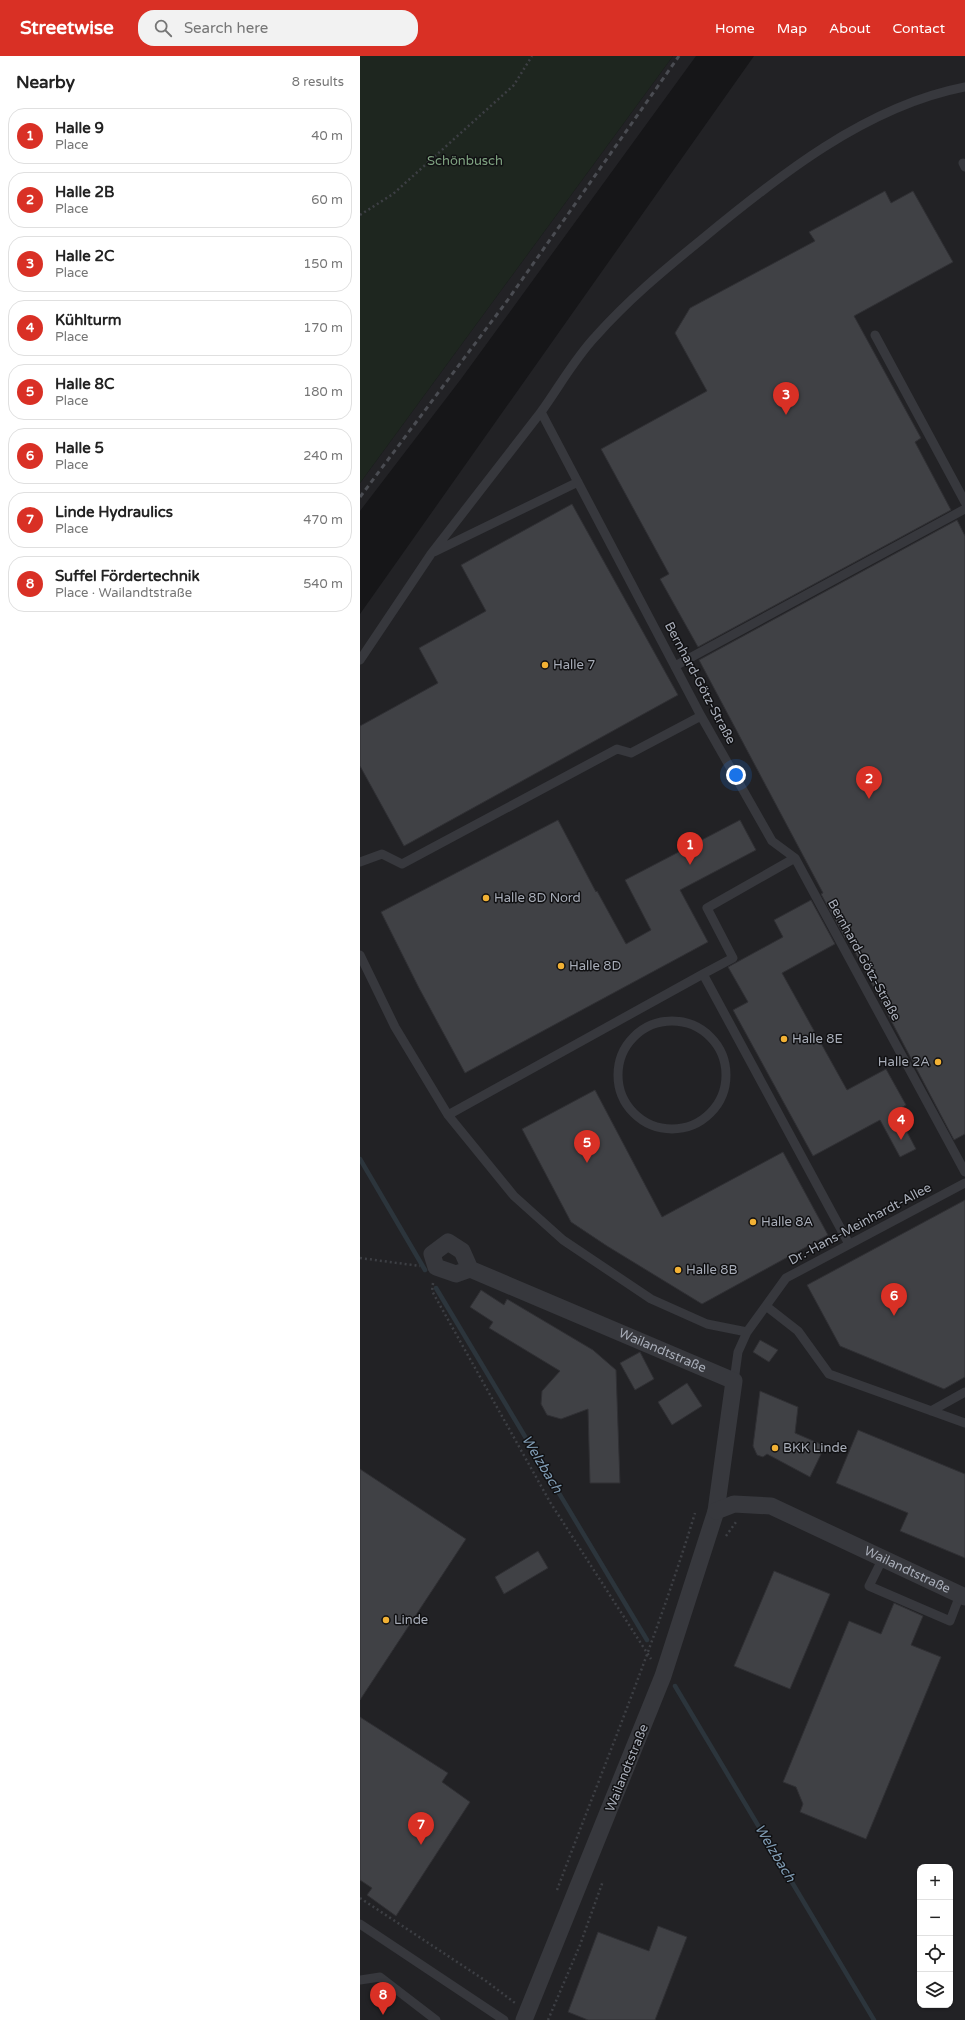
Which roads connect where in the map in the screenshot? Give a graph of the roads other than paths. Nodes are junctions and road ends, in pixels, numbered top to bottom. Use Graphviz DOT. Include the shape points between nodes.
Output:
graph roads {
  1 [pos="965,87"];
  2 [pos="876,335"];
  3 [pos="541,412"];
  4 [pos="578,482"];
  5 [pos="965,502"];
  6 [pos="965,509"];
  7 [pos="431,554"];
  8 [pos="360,660"];
  9 [pos="675,666"];
  10 [pos="701,716"];
  11 [pos="794,858"];
  12 [pos="360,862"];
  13 [pos="360,955"];
  14 [pos="703,974"];
  15 [pos="644,1026"];
  16 [pos="448,1115"];
  17 [pos="965,1172"];
  18 [pos="965,1183"];
  19 [pos="849,1244"];
  20 [pos="470,1269"];
  21 [pos="766,1306"];
  22 [pos="747,1332"];
  23 [pos="734,1381"];
  24 [pos="965,1392"];
  25 [pos="931,1410"];
  26 [pos="965,1424"];
  27 [pos="716,1511"];
  28 [pos="883,1558"];
  29 [pos="963,1596"];
  30 [pos="360,1924"];
  31 [pos="360,1980"];
  32 [pos="518,2014"];
  33 [pos="436,2020"];
  34 [pos="504,2020"];
  1 -- 3 [label="lane" via="938,92 888,113 819,150 758,193 645,286 595,336"];
  2 -- 5 [label="lane"];
  3 -- 4 [label="lane, Bernhard-Götz-Straße"];
  3 -- 7 [label="lane"];
  4 -- 7 [label="lane"];
  4 -- 9 [label="lane, Bernhard-Götz-Straße"];
  6 -- 9 [label="lane"];
  7 -- 8 [label="lane"];
  9 -- 10 [label="lane, Bernhard-Götz-Straße"];
  10 -- 11 [label="lane, Bernhard-Götz-Straße" via="772,841"];
  10 -- 12 [label="lane" via="631,753 617,749 402,864 382,854"];
  11 -- 14 [label="lane" via="707,908 733,958"];
  11 -- 17 [label="lane, Bernhard-Götz-Straße"];
  13 -- 16 [label="lane" via="395,1027"];
  14 -- 16 [label="lane"];
  14 -- 19 [label="lane"];
  15 -- 15 [label="lane" via="624,1046 616,1076 628,1110 657,1129 692,1127 718,1106 727,1078 722,1050 701,1027 671,1019"];
  16 -- 22 [label="lane" via="514,1196 563,1240 651,1299 707,1324"];
  18 -- 19 [label="lane, Dr.-Hans-Meinhardt-Allee"];
  19 -- 21 [label="lane, Dr.-Hans-Meinhardt-Allee" via="786,1278"];
  20 -- 20 [label="street" via="456,1274 436,1267 432,1254 448,1242 462,1251"];
  20 -- 23 [label="street, Wailandtstraße"];
  21 -- 22 [label="lane, Dr.-Hans-Meinhardt-Allee"];
  21 -- 25 [label="lane" via="798,1331 828,1374"];
  22 -- 23 [label="lane, Dr.-Hans-Meinhardt-Allee" via="738,1352"];
  23 -- 27 [label="street, Wailandtstraße"];
  24 -- 25 [label="lane"];
  25 -- 26 [label="lane"];
  27 -- 28 [label="street, Wailandtstraße" via="734,1504 772,1506"];
  27 -- 32 [label="street, Wailandtstraße" via="663,1676"];
  28 -- 29 [label="street, Wailandtstraße"];
  28 -- 29 [label="lane" via="870,1586 950,1620"];
  30 -- 34 [label="lane"];
  31 -- 33 [label="lane" via="380,1977"];
}
